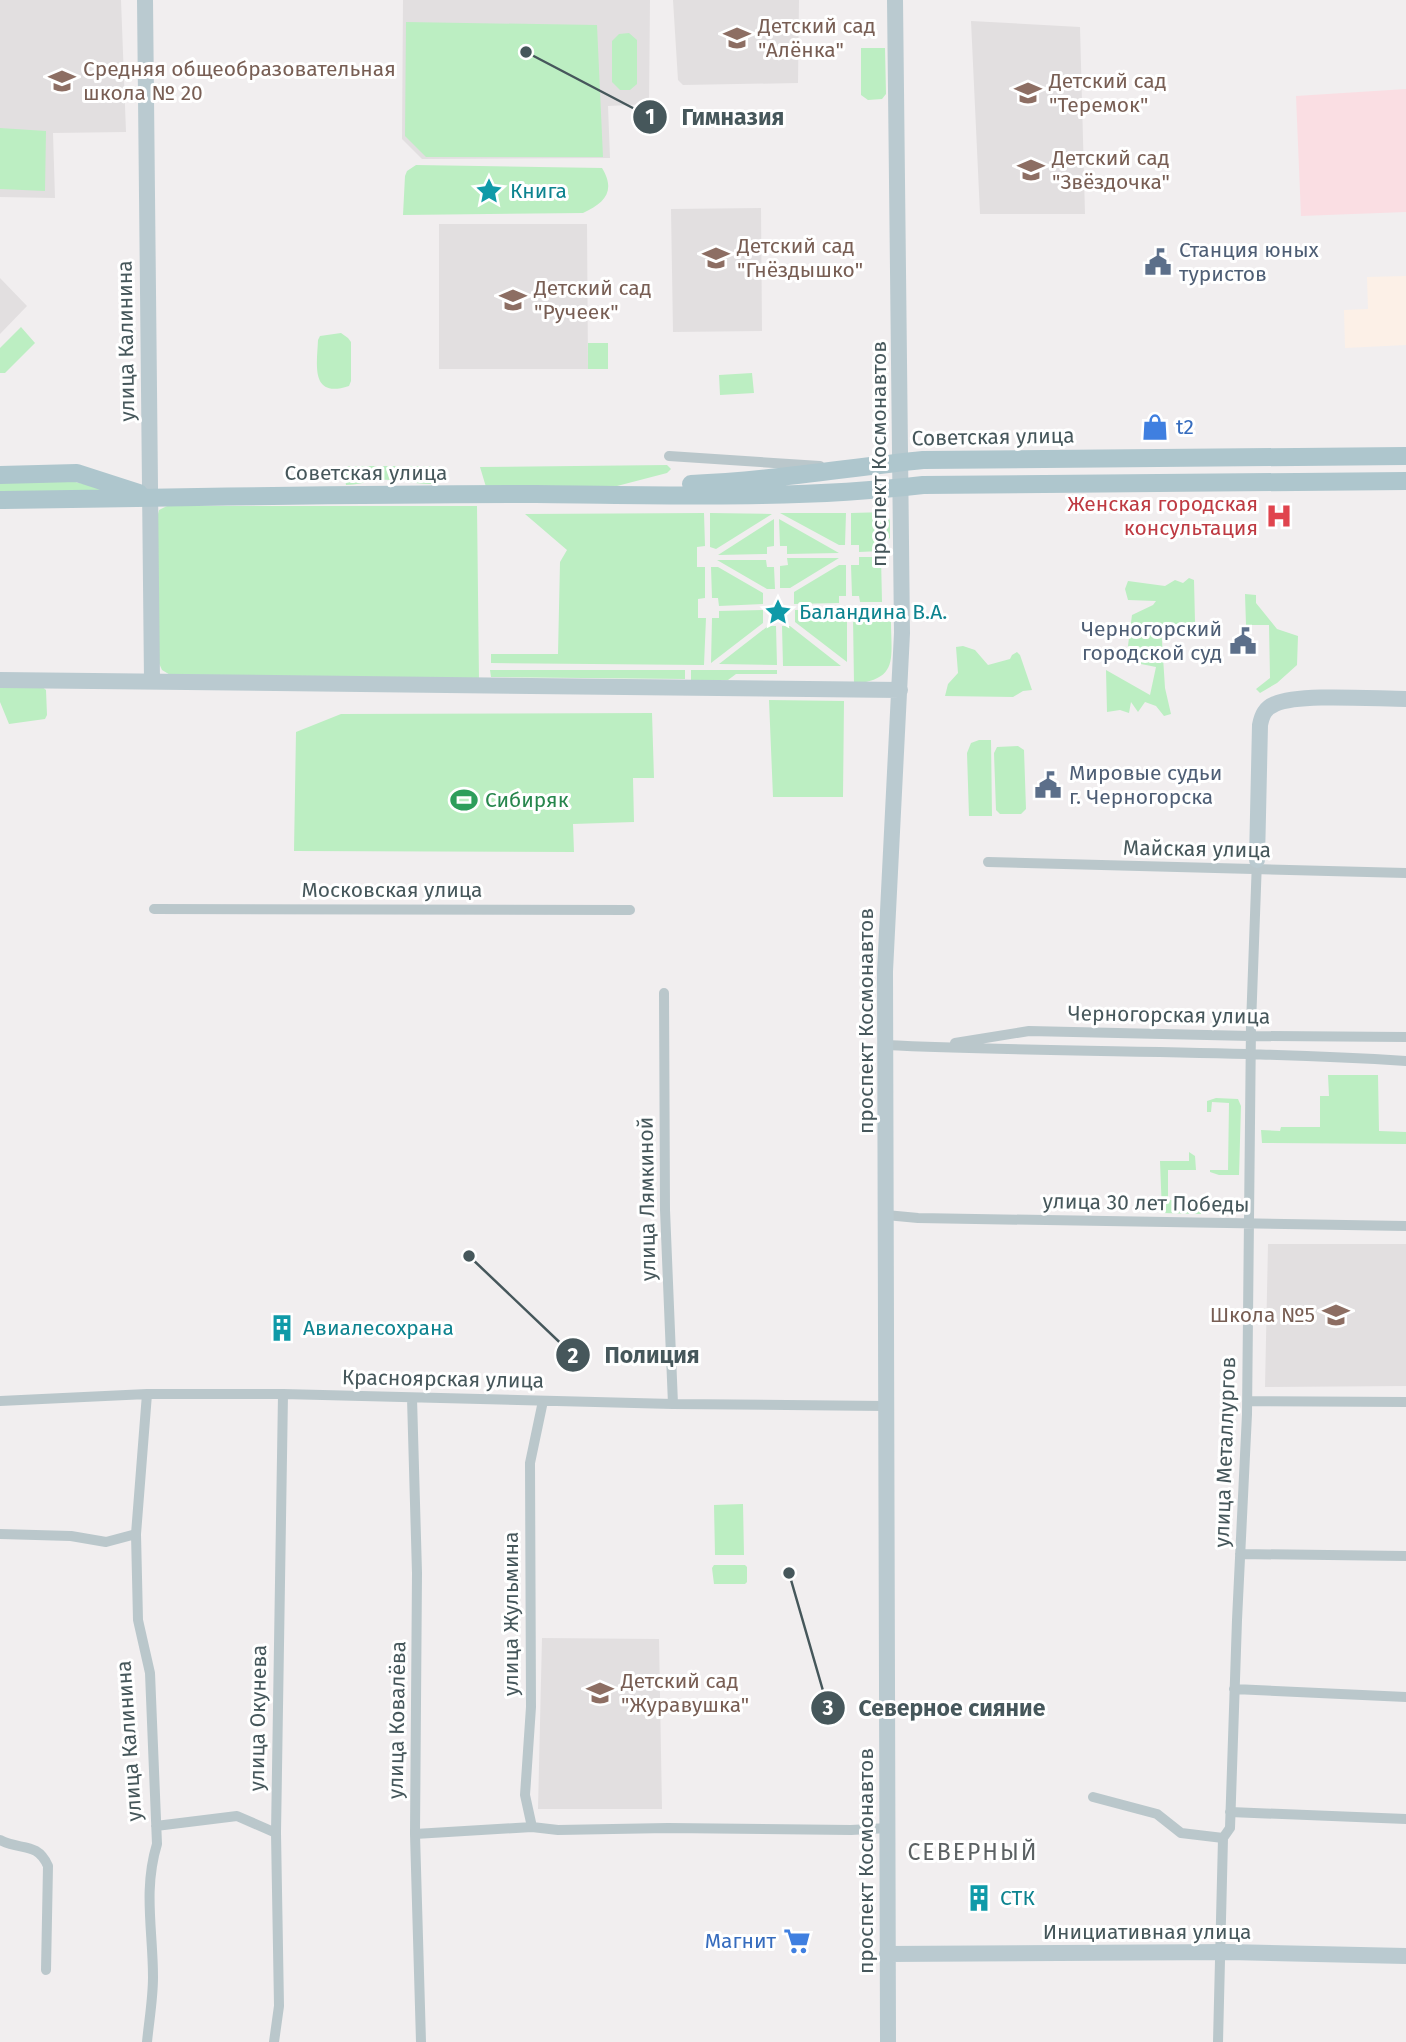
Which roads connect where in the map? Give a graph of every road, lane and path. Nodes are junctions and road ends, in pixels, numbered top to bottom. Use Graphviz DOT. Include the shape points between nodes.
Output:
graph roads {
  1 [pos="145,0"];
  2 [pos="895,0"];
  3 [pos="669,456"];
  4 [pos="1406,456"];
  5 [pos="900,462"];
  6 [pos="847,467"];
  7 [pos="0,475"];
  8 [pos="1406,481"];
  9 [pos="900,487"];
  10 [pos="583,495"];
  11 [pos="149,497"];
  12 [pos="0,500"];
  13 [pos="0,680"];
  14 [pos="152,681"];
  15 [pos="900,690"];
  16 [pos="1406,699"];
  17 [pos="988,862"];
  18 [pos="1256,865"];
  19 [pos="1406,873"];
  20 [pos="154,909"];
  21 [pos="630,910"];
  22 [pos="664,993"];
  23 [pos="1251,1036"];
  24 [pos="1406,1037"];
  25 [pos="885,1045"];
  26 [pos="932,1046"];
  27 [pos="1251,1054"];
  28 [pos="1406,1061"];
  29 [pos="886,1215"];
  30 [pos="1248,1225"];
  31 [pos="1406,1226"];
  32 [pos="147,1394"];
  33 [pos="283,1394"];
  34 [pos="412,1398"];
  35 [pos="0,1401"];
  36 [pos="543,1401"];
  37 [pos="1247,1401"];
  38 [pos="1406,1402"];
  39 [pos="673,1404"];
  40 [pos="886,1406"];
  41 [pos="0,1534"];
  42 [pos="136,1534"];
  43 [pos="1240,1554"];
  44 [pos="1406,1556"];
  45 [pos="1234,1689"];
  46 [pos="1406,1697"];
  47 [pos="1093,1797"];
  48 [pos="1230,1811"];
  49 [pos="1406,1819"];
  50 [pos="156,1826"];
  51 [pos="532,1827"];
  52 [pos="888,1828"];
  53 [pos="276,1833"];
  54 [pos="415,1834"];
  55 [pos="1223,1838"];
  56 [pos="0,1840"];
  57 [pos="1222,1952"];
  58 [pos="887,1954"];
  59 [pos="1406,1956"];
  60 [pos="46,1970"];
  61 [pos="148,2042"];
  62 [pos="274,2042"];
  63 [pos="421,2042"];
  64 [pos="888,2042"];
  65 [pos="1218,2042"];
  1 -- 11 [label="main road, улица Калинина"];
  2 -- 5 [label="main road, проспект Космонавтов"];
  3 -- 6 [label="street"];
  4 -- 5 [label="main road, Советская улица"];
  5 -- 6 [label="main road, Советская улица"];
  5 -- 9 [label="main road, проспект Космонавтов"];
  6 -- 10 [label="main road, Советская улица"];
  7 -- 11 [label="main road, Советская улица" via="77,473"];
  8 -- 9 [label="main road, Советская улица"];
  9 -- 10 [label="main road, Советская улица" via="848,493"];
  9 -- 15 [label="main road, проспект Космонавтов"];
  10 -- 11 [label="main road, Советская улица"];
  11 -- 12 [label="main road, Советская улица"];
  11 -- 14 [label="main road, улица Калинина"];
  13 -- 14 [label="main road"];
  14 -- 15 [label="main road"];
  15 -- 25 [label="main road, проспект Космонавтов" via="886,926"];
  16 -- 18 [label="main road" via="1295,700 1267,709 1260,725"];
  17 -- 18 [label="street, Майская улица"];
  18 -- 19 [label="street, Майская улица"];
  18 -- 23 [label="street, улица Металлургов"];
  20 -- 21 [label="street, Московская улица"];
  22 -- 39 [label="street, улица Лямкиной" via="665,1210"];
  23 -- 24 [label="street, Черногорская улица"];
  23 -- 26 [label="street, Черногорская улица" via="1029,1031"];
  23 -- 27 [label="street, улица Металлургов"];
  25 -- 26 [label="street, Черногорская улица"];
  25 -- 29 [label="main road, проспект Космонавтов"];
  26 -- 27 [label="street, Черногорская улица"];
  27 -- 28 [label="street, Черногорская улица"];
  27 -- 30 [label="street, улица Металлургов"];
  29 -- 30 [label="street, улица 30 лет Победы"];
  29 -- 40 [label="main road, проспект Космонавтов"];
  30 -- 31 [label="street, улица 30 лет Победы"];
  30 -- 37 [label="street, улица Металлургов"];
  32 -- 33 [label="street, Красноярская улица"];
  32 -- 35 [label="street, Красноярская улица"];
  32 -- 42 [label="street, улица Калинина"];
  33 -- 34 [label="street, Красноярская улица"];
  33 -- 53 [label="street, улица Окунева"];
  34 -- 36 [label="street, Красноярская улица"];
  34 -- 54 [label="street, улица Ковалёва" via="417,1573"];
  36 -- 39 [label="street, Красноярская улица"];
  36 -- 51 [label="street, улица Жульмина" via="530,1463 531,1707 525,1795"];
  37 -- 38 [label="street"];
  37 -- 43 [label="street, улица Металлургов"];
  39 -- 40 [label="street, Красноярская улица"];
  40 -- 52 [label="main road, проспект Космонавтов"];
  41 -- 42 [label="street" via="106,1542"];
  42 -- 50 [label="street, улица Калинина" via="138,1620 150,1673"];
  43 -- 44 [label="street"];
  43 -- 45 [label="street, улица Металлургов"];
  45 -- 46 [label="street"];
  45 -- 48 [label="street, улица Металлургов"];
  47 -- 55 [label="street" via="1157,1814 1181,1833"];
  48 -- 49 [label="street"];
  48 -- 55 [label="street, улица Металлургов" via="1230,1828"];
  50 -- 53 [label="street" via="237,1816"];
  50 -- 61 [label="street, улица Калинина" via="157,1844 150,1867 153,1978"];
  51 -- 52 [label="street"];
  51 -- 54 [label="street"];
  52 -- 58 [label="main road, проспект Космонавтов"];
  53 -- 62 [label="street, улица Окунева" via="279,2006"];
  54 -- 63 [label="street, улица Ковалёва"];
  55 -- 57 [label="street, улица Металлургов"];
  56 -- 60 [label="street" via="43,1854 48,1866"];
  57 -- 58 [label="main road, Инициативная улица"];
  57 -- 59 [label="main road, Инициативная улица"];
  57 -- 65 [label="street, улица Металлургов"];
  58 -- 64 [label="main road, проспект Космонавтов"];
}
